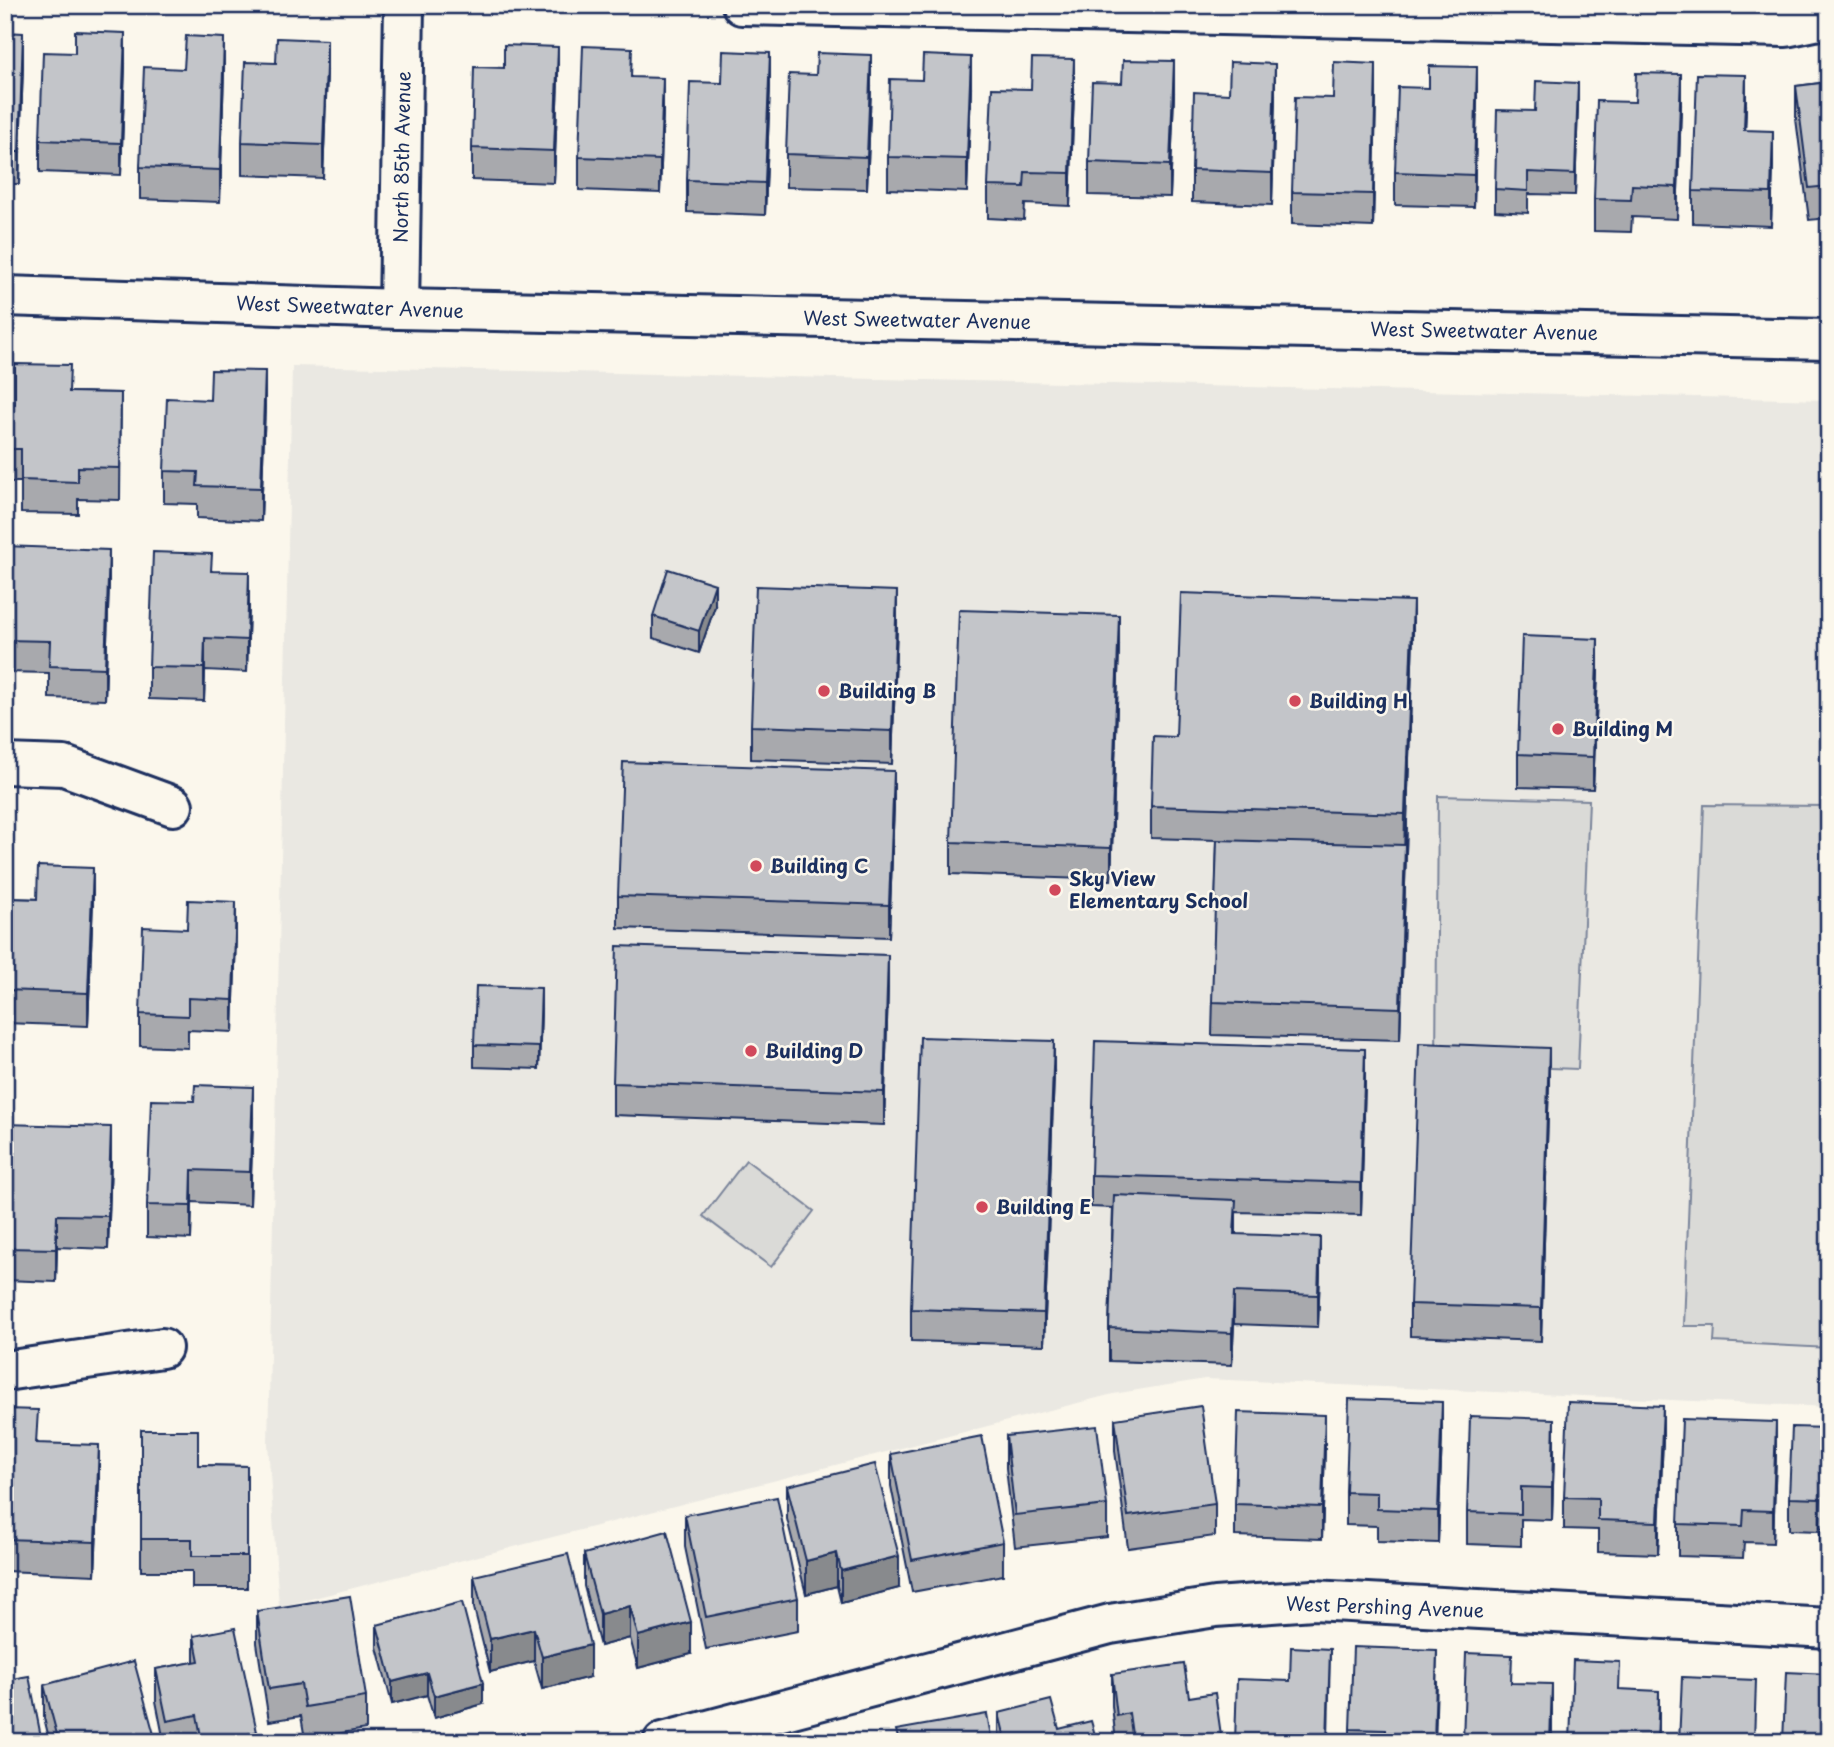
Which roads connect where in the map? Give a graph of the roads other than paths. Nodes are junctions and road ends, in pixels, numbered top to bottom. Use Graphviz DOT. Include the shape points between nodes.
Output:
graph roads {
  1 [pos="404,5"];
  2 [pos="742,5"];
  3 [pos="1829,18"];
  4 [pos="5,296"];
  5 [pos="400,309"];
  6 [pos="1829,339"];
  7 [pos="5,764"];
  8 [pos="173,806"];
  9 [pos="162,1348"];
  10 [pos="5,1371"];
  11 [pos="1829,1628"];
  12 [pos="663,1742"];
  1 -- 5 [label="street, North 85th Avenue"];
  2 -- 3 [label="street" via="1786,27"];
  4 -- 5 [label="street, West Sweetwater Avenue"];
  5 -- 6 [label="street, West Sweetwater Avenue"];
  7 -- 8 [label="street" via="64,766"];
  9 -- 10 [label="street"];
  11 -- 12 [label="street, West Pershing Avenue" via="1312,1600 1215,1607 1110,1624"];
}
